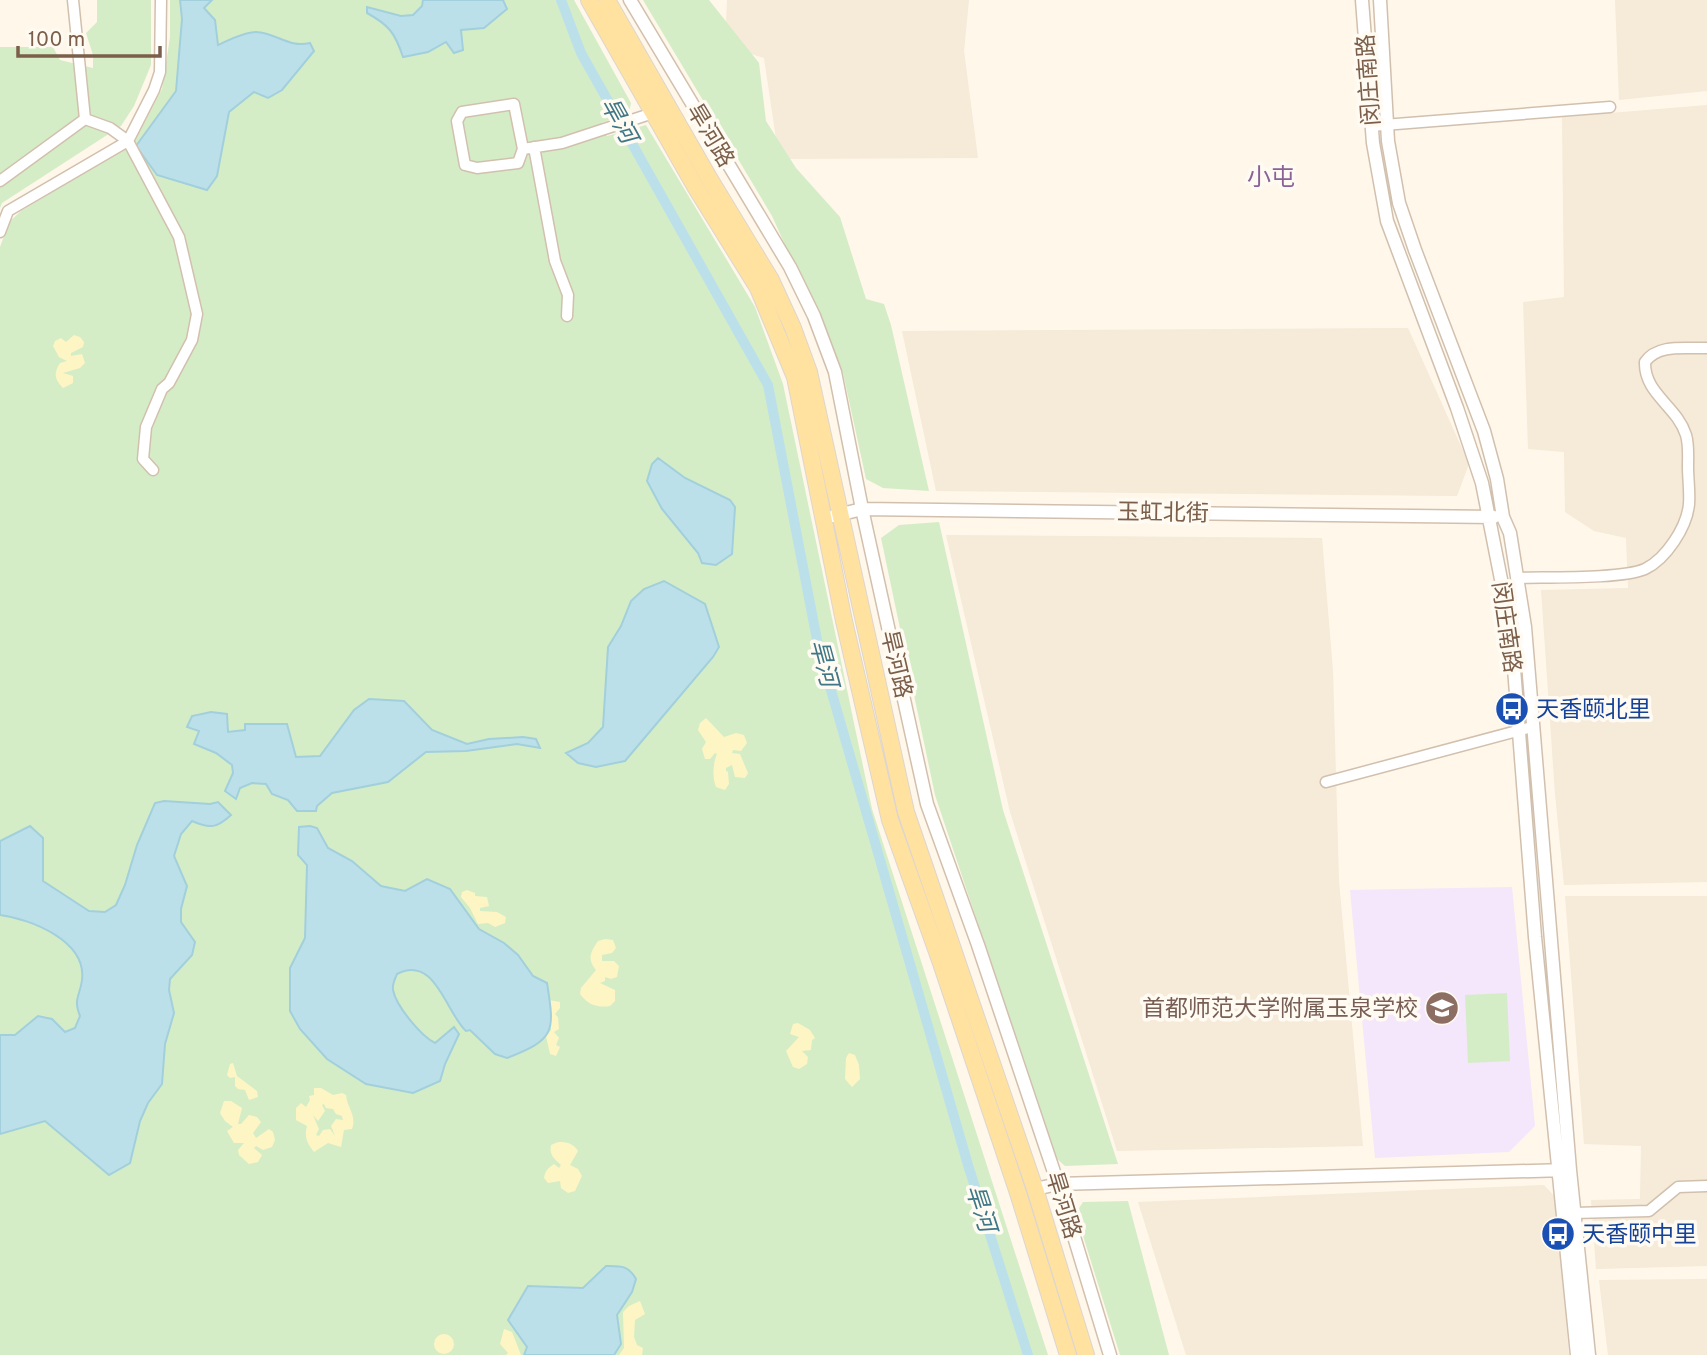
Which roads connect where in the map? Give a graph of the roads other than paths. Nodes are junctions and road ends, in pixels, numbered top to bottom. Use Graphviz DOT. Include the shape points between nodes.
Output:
graph roads {
  1 [pos="73,0"];
  2 [pos="161,0"];
  3 [pos="589,0"];
  4 [pos="607,0"];
  5 [pos="630,0"];
  6 [pos="1362,0"];
  7 [pos="1380,0"];
  8 [pos="1610,107"];
  9 [pos="648,115"];
  10 [pos="85,119"];
  11 [pos="1388,125"];
  12 [pos="1371,126"];
  13 [pos="128,141"];
  14 [pos="528,148"];
  15 [pos="0,181"];
  16 [pos="0,232"];
  17 [pos="567,316"];
  18 [pos="1707,348"];
  19 [pos="153,470"];
  20 [pos="862,509"];
  21 [pos="842,514"];
  22 [pos="1496,517"];
  23 [pos="824,518"];
  24 [pos="1517,578"];
  25 [pos="1532,727"];
  26 [pos="1518,730"];
  27 [pos="1326,782"];
  28 [pos="1564,1170"];
  29 [pos="1058,1184"];
  30 [pos="1707,1186"];
  31 [pos="1035,1189"];
  32 [pos="1574,1213"];
  33 [pos="1068,1355"];
  34 [pos="1086,1355"];
  35 [pos="1110,1355"];
  36 [pos="1577,1355"];
  37 [pos="1589,1355"];
  1 -- 10 [label="street"];
  2 -- 13 [label="street" via="160,72"];
  3 -- 9 [label="main road, 旱河路"];
  4 -- 21 [label="main road, 旱河路" via="771,280 793,328 816,396"];
  5 -- 20 [label="street, 旱河路" via="790,267 814,316 835,372"];
  6 -- 12 [label="street, 闵庄南路"];
  7 -- 11 [label="street, 闵庄南路"];
  8 -- 11 [label="street"];
  9 -- 14 [label="street" via="562,144"];
  9 -- 23 [label="main road, 旱河路" via="758,288 778,333 801,400"];
  10 -- 13 [label="street"];
  10 -- 15 [label="street"];
  11 -- 12 [label="street"];
  11 -- 22 [label="street, 闵庄南路" via="1392,171 1405,224 1484,431 1497,479"];
  12 -- 22 [label="street, 闵庄南路" via="1387,221"];
  13 -- 16 [label="street" via="8,211"];
  13 -- 19 [label="street" via="179,237 197,314 192,340 162,389 146,427 143,459"];
  14 -- 14 [label="street" via="514,104 462,112 457,121 465,165 518,163"];
  14 -- 17 [label="street" via="555,261 568,295"];
  18 -- 24 [label="street" via="1658,350 1645,362 1648,382 1678,420 1688,447 1689,506 1660,557 1645,569 1622,574"];
  20 -- 21 [label="street, 玉虹北街"];
  20 -- 22 [label="street, 玉虹北街"];
  20 -- 29 [label="street, 旱河路" via="927,804"];
  21 -- 23 [label="street, 玉虹北街"];
  21 -- 31 [label="main road, 旱河路" via="906,812"];
  22 -- 24 [label="street, 闵庄南路" via="1510,533"];
  22 -- 26 [label="street, 闵庄南路"];
  23 -- 33 [label="main road, 旱河路" via="890,820 942,963"];
  24 -- 25 [label="street, 闵庄南路"];
  25 -- 26 [label="street"];
  25 -- 28 [label="street, 闵庄南路"];
  26 -- 27 [label="street"];
  26 -- 28 [label="street, 闵庄南路" via="1535,937"];
  28 -- 29 [label="street"];
  28 -- 32 [label="street, 闵庄南路"];
  28 -- 36 [label="street, 闵庄南路"];
  29 -- 31 [label="street"];
  29 -- 35 [label="street, 旱河路"];
  30 -- 32 [label="street" via="1678,1186 1649,1211"];
  31 -- 34 [label="main road, 旱河路"];
  32 -- 37 [label="street, 闵庄南路"];
}
